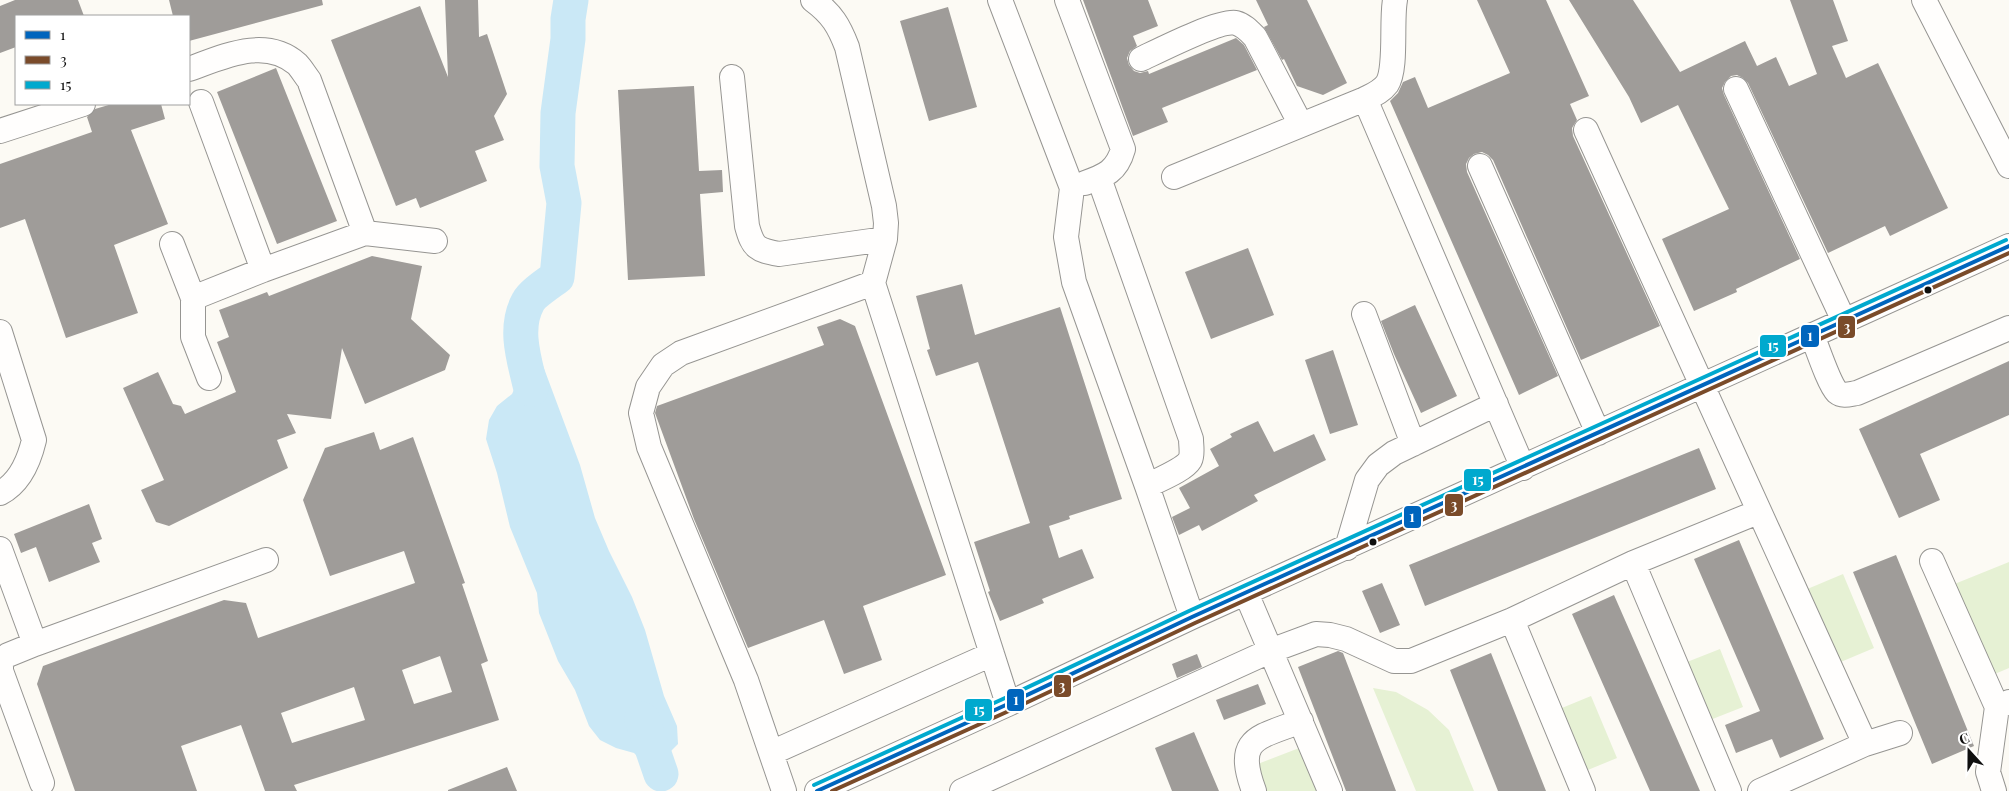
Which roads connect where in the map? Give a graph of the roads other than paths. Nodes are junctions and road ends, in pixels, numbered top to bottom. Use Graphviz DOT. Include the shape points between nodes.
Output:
graph roads {
  1 [pos="813,0"];
  2 [pos="1000,0"];
  3 [pos="1067,0"];
  4 [pos="1395,0"];
  5 [pos="1924,0"];
  6 [pos="1141,59"];
  7 [pos="190,69"];
  8 [pos="732,77"];
  9 [pos="1736,89"];
  10 [pos="1364,99"];
  11 [pos="201,102"];
  12 [pos="80,105"];
  13 [pos="1301,125"];
  14 [pos="1586,130"];
  15 [pos="0,131"];
  16 [pos="1480,166"];
  17 [pos="2009,166"];
  18 [pos="1174,177"];
  19 [pos="1099,178"];
  20 [pos="1072,188"];
  21 [pos="365,233"];
  22 [pos="884,239"];
  23 [pos="435,241"];
  24 [pos="172,244"];
  25 [pos="2009,246"];
  26 [pos="263,270"];
  27 [pos="874,283"];
  28 [pos="193,298"];
  29 [pos="1364,314"];
  30 [pos="1844,321"];
  31 [pos="2009,328"];
  32 [pos="0,332"];
  33 [pos="1812,335"];
  34 [pos="209,378"];
  35 [pos="1701,385"];
  36 [pos="1496,404"];
  37 [pos="1598,433"];
  38 [pos="1413,444"];
  39 [pos="1523,468"];
  40 [pos="1148,486"];
  41 [pos="0,493"];
  42 [pos="1758,512"];
  43 [pos="0,548"];
  44 [pos="1347,548"];
  45 [pos="266,560"];
  46 [pos="1932,561"];
  47 [pos="1634,563"];
  48 [pos="1246,593"];
  49 [pos="1192,617"];
  50 [pos="1512,620"];
  51 [pos="35,644"];
  52 [pos="1270,651"];
  53 [pos="992,654"];
  54 [pos="1008,704"];
  55 [pos="2003,704"];
  56 [pos="1301,721"];
  57 [pos="1900,733"];
  58 [pos="1865,744"];
  59 [pos="771,753"];
  60 [pos="1997,776"];
  61 [pos="1004,782"];
  62 [pos="42,783"];
  63 [pos="784,791"];
  64 [pos="819,791"];
  65 [pos="962,791"];
  66 [pos="1254,791"];
  67 [pos="1330,791"];
  68 [pos="1583,791"];
  69 [pos="1729,791"];
  70 [pos="1760,791"];
  1 -- 22 [label="street" via="828,11 847,47 884,206"];
  2 -- 20 [label="street"];
  3 -- 19 [label="street" via="1123,149 1114,169"];
  4 -- 10 [label="street" via="1392,70 1388,83 1380,92"];
  5 -- 17 [label="street"];
  6 -- 13 [label="street" via="1217,26 1235,23 1255,37"];
  7 -- 21 [label="street" via="243,51 262,50 278,53 297,64 309,80"];
  8 -- 22 [label="street" via="747,226 756,248 779,254"];
  9 -- 30 [label="street"];
  10 -- 13 [label="street"];
  10 -- 36 [label="street"];
  11 -- 26 [label="street"];
  12 -- 15 [label="street"];
  13 -- 18 [label="street"];
  14 -- 35 [label="street"];
  16 -- 37 [label="street"];
  19 -- 20 [label="street"];
  19 -- 40 [label="street" via="1191,439 1190,460"];
  20 -- 40 [label="street" via="1066,238 1074,282"];
  21 -- 23 [label="street"];
  21 -- 26 [label="street"];
  22 -- 27 [label="street"];
  24 -- 28 [label="street"];
  25 -- 30 [label="street"];
  26 -- 28 [label="street"];
  27 -- 53 [label="street"];
  27 -- 59 [label="street" via="681,353 663,365 648,387 641,414 649,447 746,680"];
  28 -- 34 [label="street" via="193,337"];
  29 -- 38 [label="street"];
  30 -- 33 [label="street"];
  31 -- 33 [label="street" via="1857,393 1845,395 1837,392 1832,383"];
  32 -- 41 [label="street" via="34,440 30,458 16,481"];
  33 -- 35 [label="street"];
  35 -- 37 [label="street"];
  35 -- 42 [label="street"];
  36 -- 38 [label="street"];
  36 -- 39 [label="street"];
  37 -- 39 [label="street"];
  38 -- 44 [label="street" via="1378,465 1367,480"];
  39 -- 44 [label="street"];
  40 -- 49 [label="street"];
  42 -- 47 [label="street"];
  42 -- 58 [label="street"];
  43 -- 51 [label="street"];
  44 -- 48 [label="street"];
  45 -- 51 [label="street"];
  46 -- 55 [label="street"];
  47 -- 50 [label="street"];
  47 -- 69 [label="street"];
  48 -- 49 [label="street"];
  48 -- 52 [label="street"];
  49 -- 54 [label="street"];
  50 -- 52 [label="street" via="1411,661 1394,661 1330,634 1316,634"];
  50 -- 68 [label="street"];
  51 -- 62 [label="street" via="8,654 2,661 1,671"];
  52 -- 56 [label="street"];
  52 -- 61 [label="street"];
  53 -- 54 [label="street"];
  53 -- 59 [label="street"];
  54 -- 64 [label="street"];
  55 -- 60 [label="street"];
  56 -- 66 [label="street" via="1259,737 1252,743 1246,760 1247,774"];
  56 -- 67 [label="street"];
  57 -- 58 [label="street"];
  58 -- 70 [label="street"];
  59 -- 63 [label="street"];
  61 -- 65 [label="street"];
}
